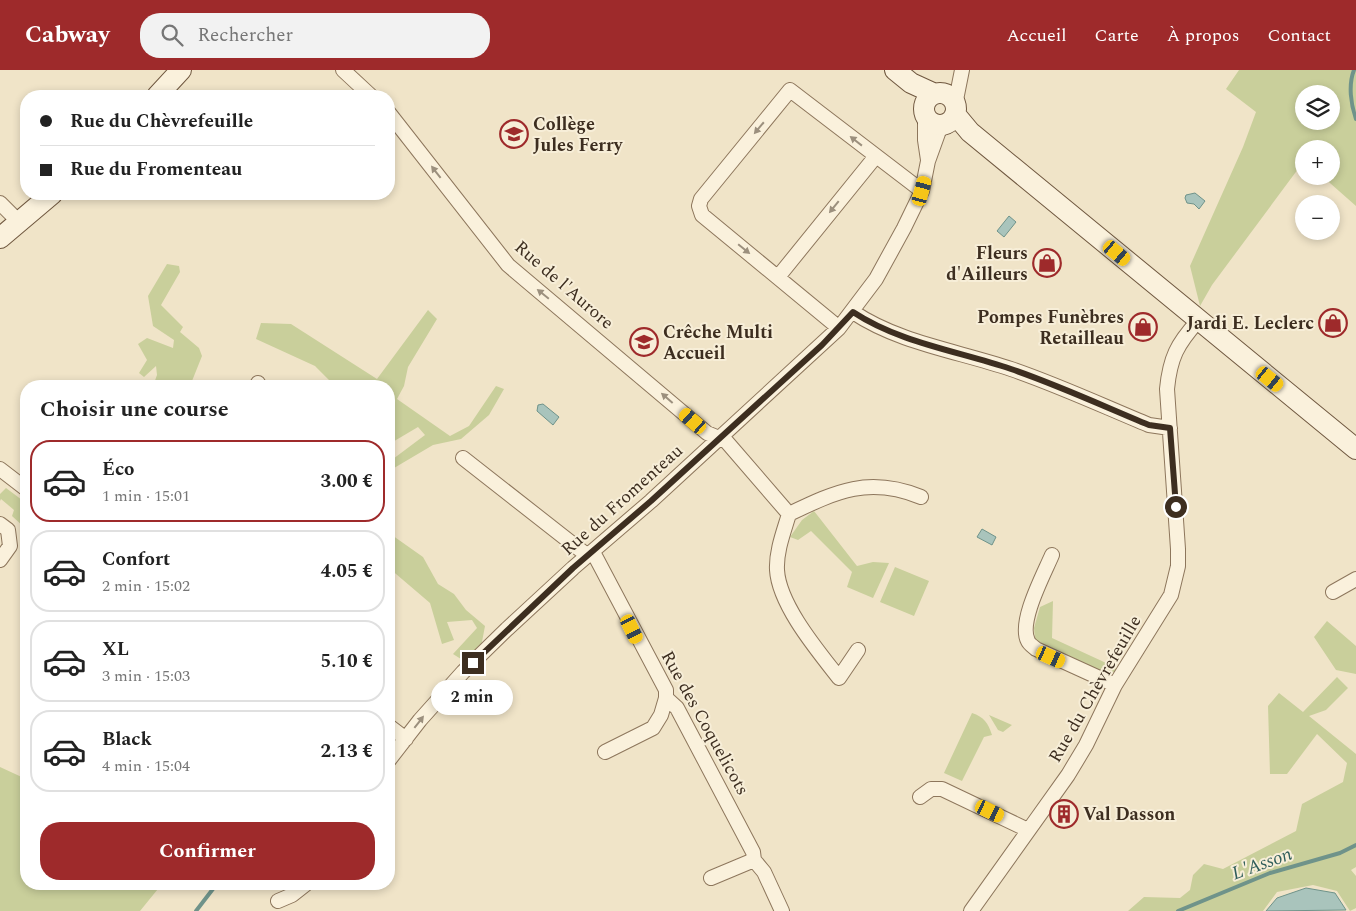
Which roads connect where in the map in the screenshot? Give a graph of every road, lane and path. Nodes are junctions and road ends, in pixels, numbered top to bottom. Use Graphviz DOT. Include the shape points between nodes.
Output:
graph roads {
  1 [pos="181,70"];
  2 [pos="343,70"];
  3 [pos="895,70"];
  4 [pos="962,70"];
  5 [pos="163,90"];
  6 [pos="365,90"];
  7 [pos="941,110"];
  8 [pos="395,121"];
  9 [pos="876,156"];
  10 [pos="922,191"];
  11 [pos="44,200"];
  12 [pos="0,202"];
  13 [pos="18,221"];
  14 [pos="0,238"];
  15 [pos="778,277"];
  16 [pos="853,312"];
  17 [pos="1198,321"];
  18 [pos="839,328"];
  19 [pos="1170,430"];
  20 [pos="720,438"];
  21 [pos="1356,449"];
  22 [pos="463,458"];
  23 [pos="0,470"];
  24 [pos="20,485"];
  25 [pos="920,497"];
  26 [pos="790,514"];
  27 [pos="0,524"];
  28 [pos="590,554"];
  29 [pos="1052,555"];
  30 [pos="0,560"];
  31 [pos="1356,579"];
  32 [pos="1333,592"];
  33 [pos="858,650"];
  34 [pos="1115,685"];
  35 [pos="666,698"];
  36 [pos="395,731"];
  37 [pos="406,739"];
  38 [pos="605,752"];
  39 [pos="395,753"];
  40 [pos="920,798"];
  41 [pos="1028,830"];
  42 [pos="754,860"];
  43 [pos="711,878"];
  44 [pos="298,890"];
  45 [pos="278,901"];
  46 [pos="781,911"];
  47 [pos="971,911"];
  1 -- 5 [label="main road"];
  2 -- 6 [label="street"];
  3 -- 7 [label="main road"];
  4 -- 7 [label="street, Rue du Fromenteau"];
  7 -- 10 [label="street, Rue du Fromenteau" via="925,140 928,161"];
  7 -- 17 [label="main road"];
  20 -- 8 [label="street, Rue de l'Aurore, one-way" via="707,433 508,265"];
  9 -- 10 [label="street"];
  9 -- 15 [label="street, one-way"];
  9 -- 15 [label="street, one-way" via="790,90 706,192 699,206 702,215"];
  10 -- 16 [label="street, Rue du Fromenteau" via="876,279"];
  11 -- 13 [label="main road"];
  12 -- 13 [label="street"];
  13 -- 14 [label="main road"];
  15 -- 18 [label="street"];
  16 -- 18 [label="street, Rue du Fromenteau"];
  16 -- 19 [label="street" via="890,333 1010,368 1149,425"];
  17 -- 19 [label="street, Rue du Chèvrefeuille" via="1176,348 1169,369"];
  17 -- 21 [label="main road"];
  18 -- 20 [label="street, Rue du Fromenteau"];
  19 -- 34 [label="street, Rue du Chèvrefeuille" via="1178,549 1174,586"];
  20 -- 26 [label="street, Rue de l'Aurore"];
  20 -- 28 [label="street, Rue du Fromenteau"];
  22 -- 28 [label="street"];
  23 -- 24 [label="street"];
  25 -- 26 [label="street" via="890,486 847,488"];
  26 -- 33 [label="street" via="777,570 802,630 839,678"];
  27 -- 30 [label="street" via="8,530 10,546"];
  28 -- 35 [label="street, Rue des Coquelicots" via="666,690"];
  37 -- 28 [label="street, Rue du Fromenteau, one-way" via="462,672"];
  29 -- 34 [label="street" via="1029,608 1028,641 1051,657"];
  31 -- 32 [label="street"];
  34 -- 41 [label="street, Rue du Chèvrefeuille" via="1086,745"];
  35 -- 38 [label="street" via="653,728"];
  35 -- 42 [label="street, Rue des Coquelicots" via="677,708 720,787"];
  36 -- 37 [label="street"];
  37 -- 39 [label="street, Rue du Fromenteau"];
  40 -- 41 [label="street" via="931,789 942,790"];
  41 -- 47 [label="street, Rue du Chèvrefeuille"];
  42 -- 43 [label="street"];
  42 -- 46 [label="street, Rue des Coquelicots" via="764,872"];
  44 -- 45 [label="street"];
}
